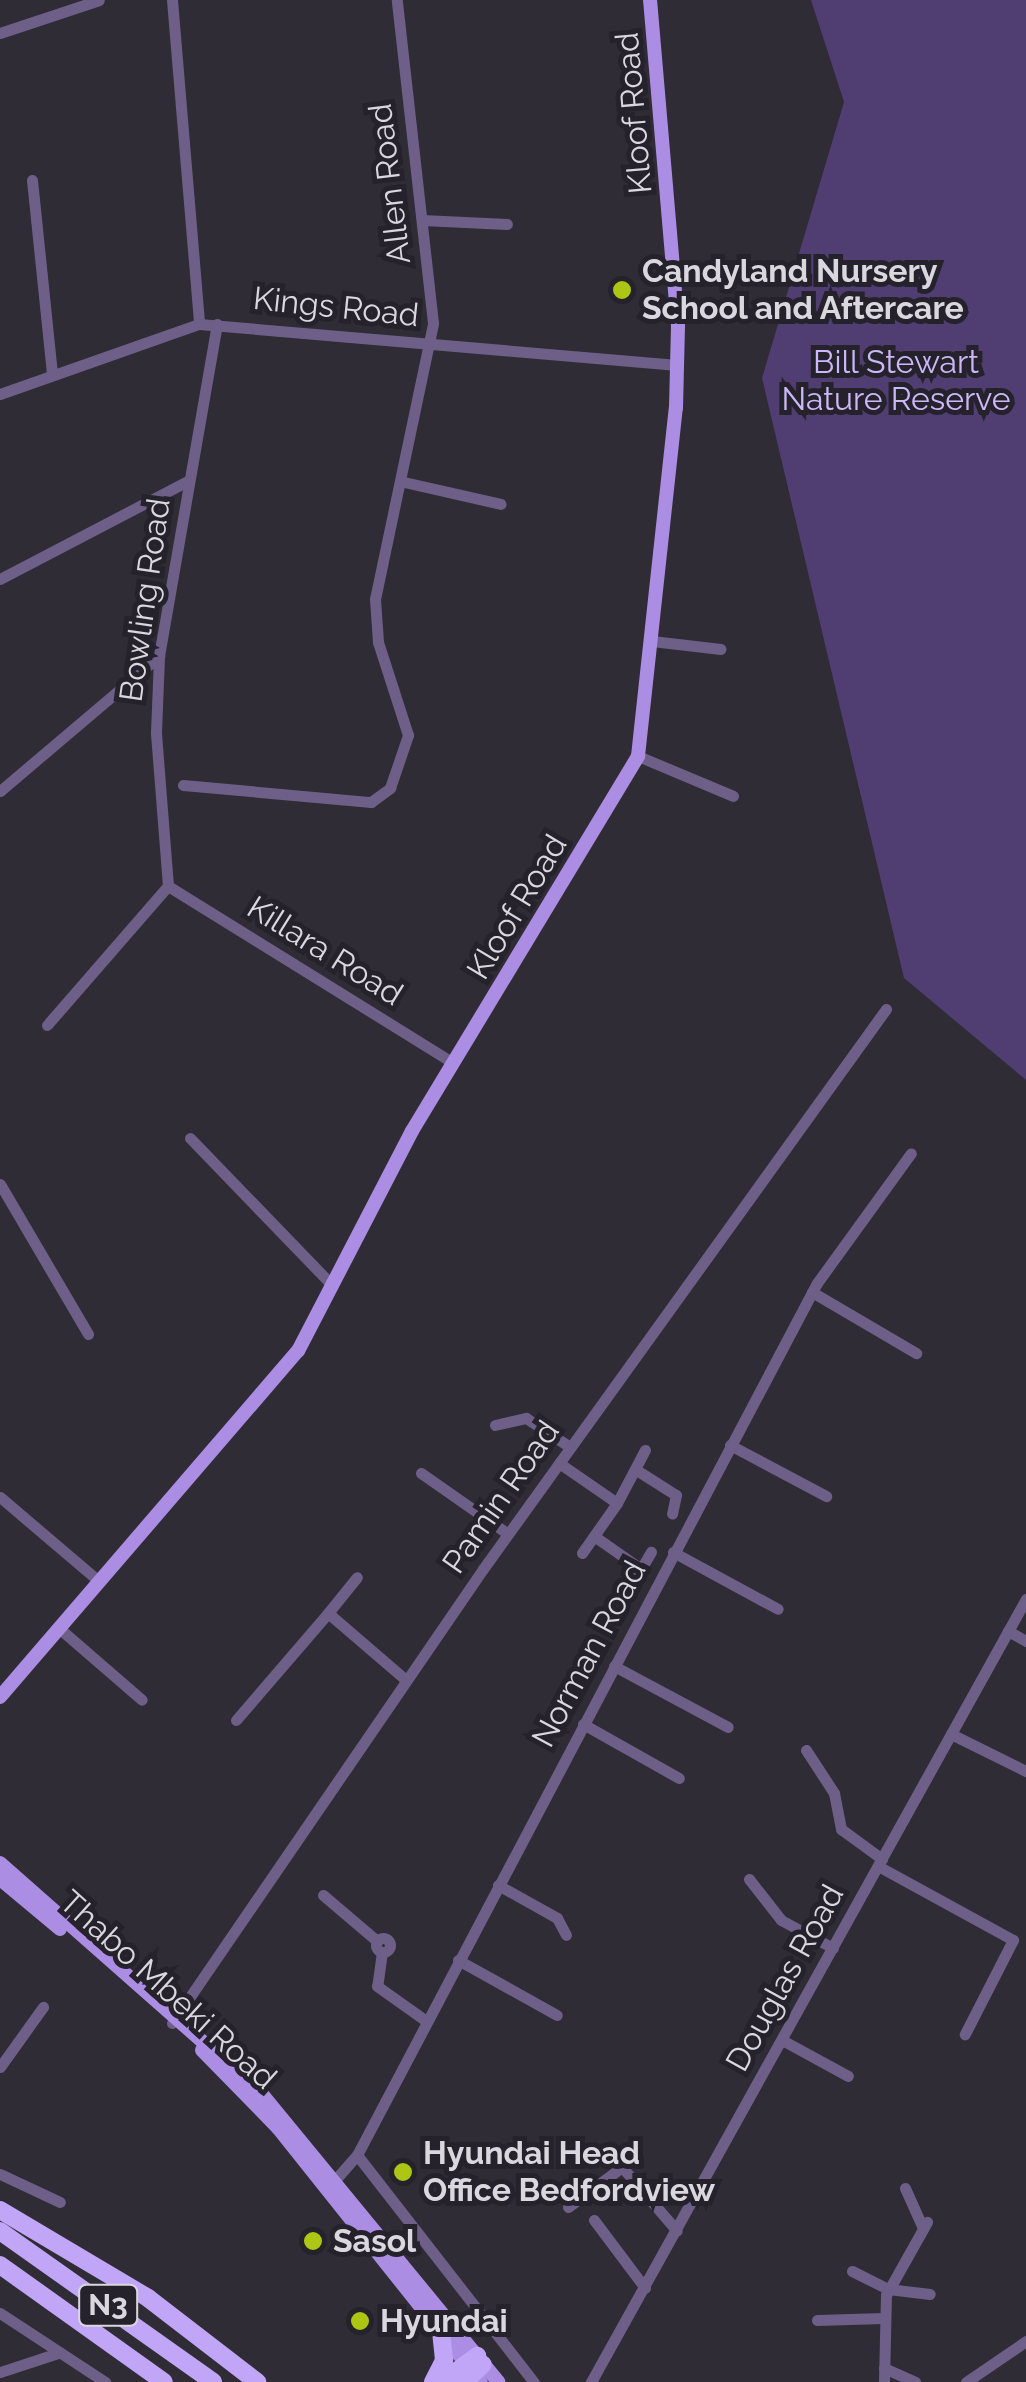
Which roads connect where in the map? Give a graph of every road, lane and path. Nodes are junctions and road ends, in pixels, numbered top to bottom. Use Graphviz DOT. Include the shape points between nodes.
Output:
graph roads {
  1 [pos="99,0"];
  2 [pos="172,0"];
  3 [pos="396,0"];
  4 [pos="650,0"];
  5 [pos="0,33"];
  6 [pos="32,180"];
  7 [pos="422,220"];
  8 [pos="507,224"];
  9 [pos="199,324"];
  10 [pos="217,324"];
  11 [pos="431,344"];
  12 [pos="677,365"];
  13 [pos="52,375"];
  14 [pos="0,394"];
  15 [pos="189,480"];
  16 [pos="404,482"];
  17 [pos="501,504"];
  18 [pos="0,578"];
  19 [pos="652,641"];
  20 [pos="722,649"];
  21 [pos="159,656"];
  22 [pos="638,756"];
  23 [pos="182,785"];
  24 [pos="0,791"];
  25 [pos="734,796"];
  26 [pos="168,886"];
  27 [pos="886,1009"];
  28 [pos="47,1025"];
  29 [pos="454,1063"];
  30 [pos="190,1138"];
  31 [pos="911,1153"];
  32 [pos="0,1184"];
  33 [pos="332,1285"];
  34 [pos="812,1292"];
  35 [pos="88,1334"];
  36 [pos="916,1354"];
  37 [pos="496,1425"];
  38 [pos="730,1446"];
  39 [pos="570,1447"];
  40 [pos="645,1450"];
  41 [pos="559,1463"];
  42 [pos="638,1470"];
  43 [pos="421,1473"];
  44 [pos="826,1496"];
  45 [pos="0,1497"];
  46 [pos="617,1502"];
  47 [pos="672,1514"];
  48 [pos="508,1534"];
  49 [pos="594,1536"];
  50 [pos="651,1552"];
  51 [pos="673,1552"];
  52 [pos="582,1553"];
  53 [pos="642,1570"];
  54 [pos="357,1577"];
  55 [pos="100,1582"];
  56 [pos="632,1586"];
  57 [pos="1026,1599"];
  58 [pos="778,1609"];
  59 [pos="328,1613"];
  60 [pos="60,1628"];
  61 [pos="1008,1631"];
  62 [pos="1026,1641"];
  63 [pos="614,1666"];
  64 [pos="406,1680"];
  65 [pos="0,1698"];
  66 [pos="142,1700"];
  67 [pos="236,1720"];
  68 [pos="583,1724"];
  69 [pos="728,1727"];
  70 [pos="951,1734"];
  71 [pos="806,1750"];
  72 [pos="1026,1771"];
  73 [pos="679,1778"];
  74 [pos="0,1863"];
  75 [pos="880,1863"];
  76 [pos="749,1879"];
  77 [pos="0,1880"];
  78 [pos="498,1885"];
  79 [pos="323,1894"];
  80 [pos="59,1922"];
  81 [pos="566,1935"];
  82 [pos="833,1948"];
  83 [pos="458,1960"];
  84 [pos="42,2007"];
  85 [pos="556,2015"];
  86 [pos="174,2020"];
  87 [pos="426,2020"];
  88 [pos="965,2034"];
  89 [pos="191,2035"];
  90 [pos="782,2040"];
  91 [pos="0,2067"];
  92 [pos="848,2076"];
  93 [pos="357,2155"];
  94 [pos="0,2174"];
  95 [pos="331,2184"];
  96 [pos="905,2188"];
  97 [pos="60,2202"];
  98 [pos="568,2207"];
  99 [pos="0,2210"];
  100 [pos="594,2220"];
  101 [pos="0,2231"];
  102 [pos="677,2231"];
  103 [pos="0,2264"];
  104 [pos="852,2271"];
  105 [pos="645,2288"];
  106 [pos="888,2290"];
  107 [pos="930,2294"];
  108 [pos="0,2313"];
  109 [pos="882,2318"];
  110 [pos="817,2320"];
  111 [pos="441,2331"];
  112 [pos="1026,2341"];
  113 [pos="58,2353"];
  114 [pos="884,2368"];
  115 [pos="474,2370"];
  116 [pos="0,2372"];
  117 [pos="105,2382"];
  118 [pos="164,2382"];
  119 [pos="213,2382"];
  120 [pos="257,2382"];
  121 [pos="433,2382"];
  122 [pos="442,2382"];
  123 [pos="498,2382"];
  124 [pos="534,2382"];
  125 [pos="591,2382"];
  126 [pos="884,2382"];
  127 [pos="915,2382"];
  128 [pos="966,2382"];
  1 -- 5 [label="street"];
  2 -- 9 [label="street"];
  3 -- 7 [label="street, Allen Road"];
  4 -- 12 [label="main road, Kloof Road"];
  6 -- 13 [label="street"];
  7 -- 8 [label="street"];
  7 -- 11 [label="street, Allen Road"];
  9 -- 10 [label="street, Kings Road"];
  9 -- 13 [label="street, Kings Road"];
  10 -- 11 [label="street, Kings Road"];
  10 -- 15 [label="street, Bowling Road"];
  11 -- 12 [label="street, Kings Road"];
  11 -- 16 [label="street, Allen Road"];
  12 -- 19 [label="main road, Kloof Road"];
  13 -- 14 [label="street, Kings Road"];
  15 -- 18 [label="street"];
  15 -- 21 [label="street, Bowling Road"];
  16 -- 17 [label="street"];
  16 -- 23 [label="street, Allen Road" via="375,599 381,654 409,730 390,788 371,802"];
  19 -- 20 [label="street"];
  19 -- 22 [label="main road, Kloof Road"];
  21 -- 24 [label="street"];
  21 -- 26 [label="street, Bowling Road" via="156,732"];
  22 -- 25 [label="street"];
  22 -- 29 [label="main road, Kloof Road"];
  26 -- 28 [label="street"];
  26 -- 29 [label="street, Killara Road"];
  27 -- 39 [label="street, Pamin Road"];
  29 -- 33 [label="main road, Kloof Road"];
  30 -- 33 [label="street"];
  31 -- 34 [label="street, Norman Road"];
  32 -- 35 [label="street"];
  33 -- 55 [label="main road, Kloof Road" via="281,1373"];
  34 -- 36 [label="street"];
  34 -- 38 [label="street, Norman Road"];
  37 -- 39 [label="street" via="526,1418"];
  38 -- 44 [label="street"];
  38 -- 51 [label="street, Norman Road"];
  39 -- 41 [label="street, Pamin Road"];
  40 -- 42 [label="street"];
  41 -- 46 [label="street"];
  41 -- 48 [label="street, Pamin Road"];
  42 -- 46 [label="street"];
  42 -- 47 [label="street" via="678,1498"];
  43 -- 48 [label="street"];
  45 -- 55 [label="street"];
  46 -- 49 [label="street"];
  48 -- 64 [label="street, Pamin Road"];
  49 -- 52 [label="street"];
  49 -- 53 [label="street"];
  50 -- 53 [label="street"];
  51 -- 58 [label="street"];
  51 -- 63 [label="street, Norman Road"];
  53 -- 56 [label="street"];
  54 -- 59 [label="street"];
  55 -- 60 [label="main road, Kloof Road"];
  57 -- 61 [label="street, Douglas Road"];
  59 -- 64 [label="street"];
  59 -- 67 [label="street"];
  60 -- 65 [label="main road, Kloof Road"];
  60 -- 66 [label="street"];
  61 -- 62 [label="street"];
  61 -- 70 [label="street, Douglas Road"];
  63 -- 68 [label="street, Norman Road"];
  63 -- 69 [label="street"];
  64 -- 86 [label="street, Pamin Road"];
  68 -- 73 [label="street"];
  68 -- 78 [label="street, Norman Road"];
  70 -- 72 [label="street"];
  70 -- 75 [label="street, Douglas Road"];
  71 -- 75 [label="street" via="834,1793 841,1829"];
  74 -- 80 [label="main road, Thabo Mbeki Road"];
  75 -- 82 [label="street, Douglas Road"];
  75 -- 88 [label="street" via="1013,1940"];
  76 -- 82 [label="street" via="780,1920"];
  77 -- 80 [label="main road, Thabo Mbeki Road"];
  78 -- 81 [label="street" via="557,1918"];
  78 -- 83 [label="street, Norman Road"];
  79 -- 87 [label="street" via="379,1947 378,1986"];
  80 -- 86 [label="main road, Thabo Mbeki Road"];
  82 -- 90 [label="street, Douglas Road"];
  83 -- 85 [label="street"];
  83 -- 87 [label="street, Norman Road"];
  84 -- 91 [label="street"];
  86 -- 89 [label="main road, Thabo Mbeki Road"];
  87 -- 93 [label="street, Norman Road"];
  89 -- 95 [label="main road, Thabo Mbeki Road"];
  89 -- 95 [label="main road, Thabo Mbeki Road" via="276,2108"];
  90 -- 92 [label="street"];
  90 -- 102 [label="street, Douglas Road"];
  93 -- 95 [label="street, Norman Road"];
  93 -- 124 [label="street"];
  94 -- 97 [label="street"];
  95 -- 111 [label="main road, Thabo Mbeki Road"];
  95 -- 115 [label="main road, Thabo Mbeki Road"];
  96 -- 106 [label="street" via="924,2225"];
  98 -- 102 [label="street" via="622,2167"];
  99 -- 120 [label="highway" via="148,2298"];
  100 -- 105 [label="street"];
  101 -- 119 [label="highway, N3"];
  102 -- 105 [label="street, Douglas Road"];
  103 -- 118 [label="highway, N3"];
  104 -- 106 [label="street"];
  105 -- 125 [label="street, Douglas Road"];
  106 -- 107 [label="street"];
  106 -- 109 [label="street"];
  108 -- 113 [label="street"];
  109 -- 110 [label="street"];
  109 -- 114 [label="street"];
  111 -- 115 [label="main road, Thabo Mbeki Road"];
  111 -- 121 [label="highway" via="444,2360"];
  112 -- 128 [label="street"];
  113 -- 116 [label="street"];
  113 -- 117 [label="street"];
  114 -- 126 [label="street"];
  114 -- 127 [label="street"];
  115 -- 122 [label="highway"];
  115 -- 123 [label="main road, Thabo Mbeki Road"];
}
